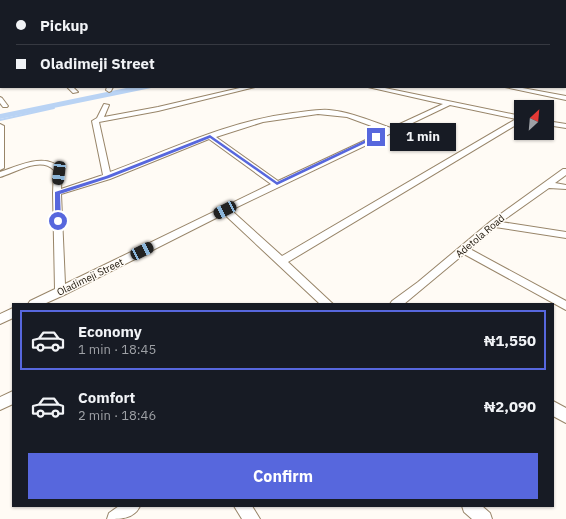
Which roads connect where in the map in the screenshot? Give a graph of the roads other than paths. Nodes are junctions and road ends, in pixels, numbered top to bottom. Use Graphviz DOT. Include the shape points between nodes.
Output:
graph roads {
  1 [pos="71,88"];
  2 [pos="248,88"];
  3 [pos="376,88"];
  4 [pos="517,88"];
  5 [pos="75,92"];
  6 [pos="566,98"];
  7 [pos="0,99"];
  8 [pos="450,103"];
  9 [pos="106,105"];
  10 [pos="5,106"];
  11 [pos="514,117"];
  12 [pos="100,118"];
  13 [pos="514,122"];
  14 [pos="554,124"];
  15 [pos="1,126"];
  16 [pos="566,126"];
  17 [pos="390,130"];
  18 [pos="210,136"];
  19 [pos="0,168"];
  20 [pos="566,171"];
  21 [pos="0,175"];
  22 [pos="107,177"];
  23 [pos="277,184"];
  24 [pos="548,185"];
  25 [pos="566,187"];
  26 [pos="57,193"];
  27 [pos="225,210"];
  28 [pos="493,224"];
  29 [pos="566,235"];
  30 [pos="464,250"];
  31 [pos="280,262"];
  32 [pos="60,292"];
  33 [pos="36,303"];
  34 [pos="326,303"];
  35 [pos="399,303"];
  36 [pos="566,306"];
  37 [pos="12,314"];
  38 [pos="0,320"];
  39 [pos="12,398"];
  40 [pos="0,404"];
  41 [pos="554,409"];
  42 [pos="566,416"];
  43 [pos="131,507"];
  44 [pos="243,507"];
  45 [pos="471,507"];
  46 [pos="115,519"];
  47 [pos="252,519"];
  48 [pos="484,519"];
  1 -- 5 [label="street"];
  2 -- 12 [label="street" via="158,109"];
  3 -- 8 [label="street"];
  4 -- 6 [label="street"];
  7 -- 10 [label="street"];
  8 -- 11 [label="street"];
  8 -- 17 [label="street, Oladimeji Street"];
  9 -- 12 [label="street"];
  12 -- 22 [label="street" via="95,121"];
  13 -- 31 [label="street"];
  14 -- 16 [label="street"];
  15 -- 19 [label="street"];
  17 -- 18 [label="street" via="346,115 325,112 294,114 264,120"];
  17 -- 23 [label="street, Oladimeji Street"];
  18 -- 22 [label="street"];
  18 -- 23 [label="street"];
  20 -- 24 [label="street, Adetola Road"];
  21 -- 26 [label="street" via="46,162 58,170"];
  22 -- 26 [label="street"];
  23 -- 27 [label="street, Oladimeji Street"];
  24 -- 25 [label="street"];
  24 -- 28 [label="street, Adetola Road"];
  26 -- 32 [label="street"];
  27 -- 31 [label="street"];
  27 -- 32 [label="street, Oladimeji Street"];
  28 -- 29 [label="street"];
  28 -- 30 [label="street, Adetola Road"];
  30 -- 35 [label="street, Adetola Road"];
  30 -- 36 [label="street"];
  31 -- 34 [label="street"];
  32 -- 33 [label="street, Oladimeji Street"];
  37 -- 38 [label="street"];
  39 -- 40 [label="street"];
  41 -- 42 [label="street"];
  43 -- 46 [label="street"];
  44 -- 47 [label="street"];
  45 -- 48 [label="street"];
}
